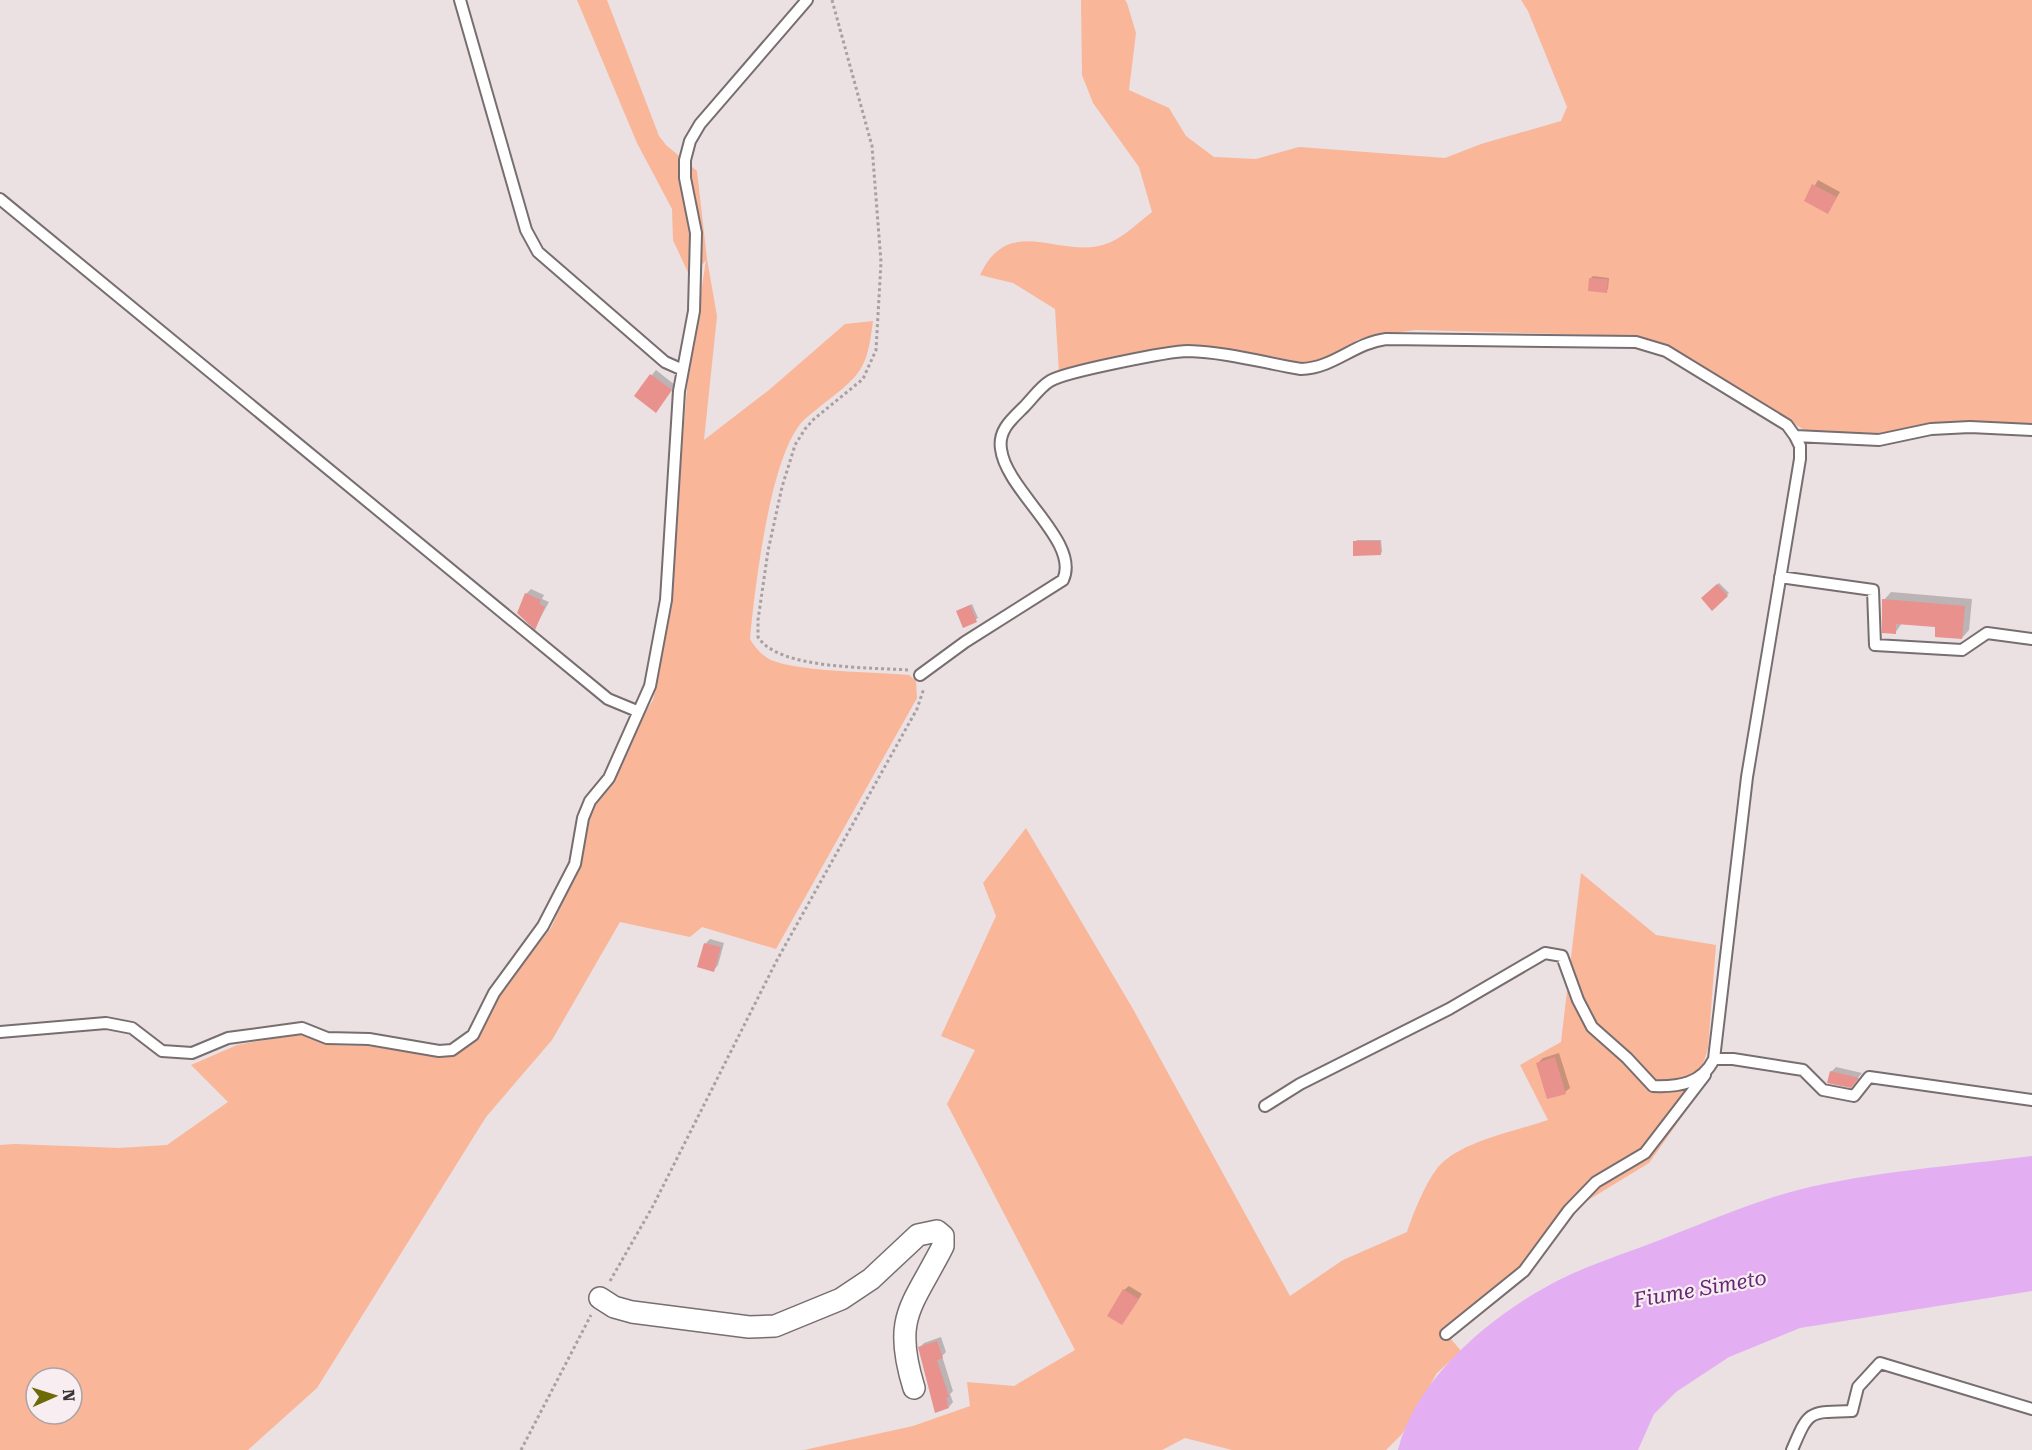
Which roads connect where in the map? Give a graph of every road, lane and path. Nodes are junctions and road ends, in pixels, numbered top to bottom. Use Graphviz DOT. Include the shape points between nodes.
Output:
graph roads {
  1 [pos="460,0"];
  2 [pos="807,0"];
  3 [pos="832,0"];
  4 [pos="0,199"];
  5 [pos="683,370"];
  6 [pos="2032,430"];
  7 [pos="1795,436"];
  8 [pos="1780,577"];
  9 [pos="2032,639"];
  10 [pos="920,675"];
  11 [pos="637,711"];
  12 [pos="0,1032"];
  13 [pos="1714,1059"];
  14 [pos="1708,1070"];
  15 [pos="2032,1100"];
  16 [pos="1265,1106"];
  17 [pos="600,1298"];
  18 [pos="1446,1334"];
  19 [pos="914,1388"];
  20 [pos="2032,1409"];
  21 [pos="521,1450"];
  22 [pos="1792,1450"];
  1 -- 5 [label="lane" via="526,230 538,252 665,362"];
  2 -- 5 [label="lane" via="700,124 690,141 685,178 696,233 696,280"];
  3 -- 10 [label="path" via="872,146 881,262 876,350 863,379 814,419 795,445 768,551 758,637 772,651 794,660 911,670"];
  4 -- 11 [label="lane" via="608,699"];
  5 -- 11 [label="lane" via="666,600 650,686"];
  6 -- 7 [label="lane" via="1931,429 1879,440"];
  7 -- 8 [label="lane" via="1800,459"];
  7 -- 10 [label="lane" via="1787,425 1666,351 1636,342 1386,339 1359,345 1328,366 1315,369 1188,351 1060,377 1049,382 1008,422 1001,437 1001,450 1016,483 1062,549 1067,571 1062,580"];
  8 -- 9 [label="lane" via="1873,590 1875,645 1962,650 1987,633"];
  8 -- 13 [label="lane" via="1747,777"];
  10 -- 17 [label="path" via="925,693 917,709 777,960 653,1206"];
  11 -- 12 [label="lane" via="609,778 590,801 575,864 543,926 494,993 472,1035 452,1050 369,1039 327,1038 302,1028 228,1038 192,1053 162,1051 132,1028 113,1024"];
  13 -- 14 [label="lane"];
  13 -- 15 [label="lane" via="1803,1070 1823,1090 1854,1096 1869,1077"];
  14 -- 16 [label="lane" via="1678,1087 1653,1086 1592,1027 1562,956 1545,953 1449,1009 1300,1084"];
  14 -- 18 [label="lane" via="1645,1154 1596,1182 1569,1210 1524,1272"];
  17 -- 19 [label="street" via="632,1312 762,1328 841,1299 871,1279 918,1235 937,1231 943,1236 943,1246 905,1318 904,1356"];
  17 -- 21 [label="path"];
  20 -- 22 [label="lane" via="1880,1363 1858,1387 1852,1411 1816,1412 1804,1421"];
}
